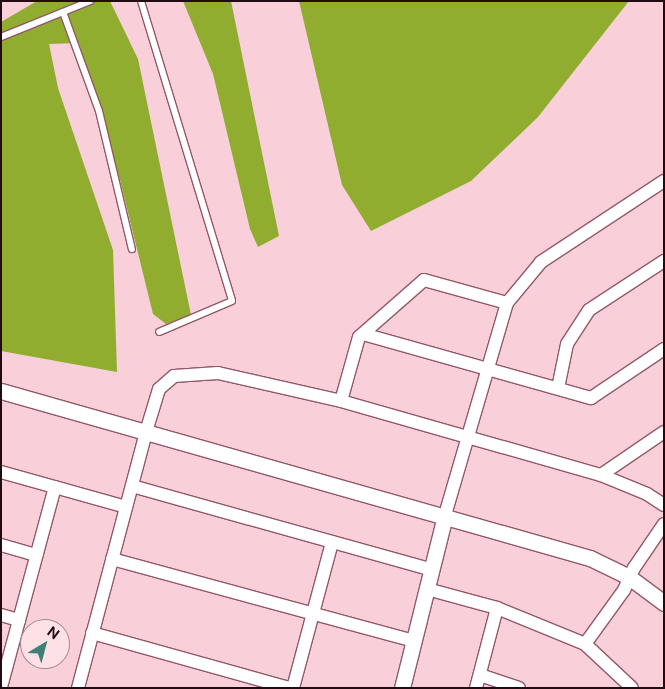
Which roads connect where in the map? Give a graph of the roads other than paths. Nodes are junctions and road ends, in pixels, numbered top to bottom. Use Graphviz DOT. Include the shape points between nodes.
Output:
graph roads {
  1 [pos="90,1"];
  2 [pos="141,1"];
  3 [pos="64,12"];
  4 [pos="1,37"];
  5 [pos="662,186"];
  6 [pos="132,249"];
  7 [pos="664,262"];
  8 [pos="507,303"];
  9 [pos="159,332"];
  10 [pos="363,334"];
  11 [pos="664,349"];
  12 [pos="488,371"];
  13 [pos="558,388"];
  14 [pos="1,391"];
  15 [pos="341,401"];
  16 [pos="146,432"];
  17 [pos="664,432"];
  18 [pos="468,438"];
  19 [pos="1,472"];
  20 [pos="602,474"];
  21 [pos="132,486"];
  22 [pos="55,487"];
  23 [pos="664,505"];
  24 [pos="126,507"];
  25 [pos="445,515"];
  26 [pos="664,524"];
  27 [pos="332,542"];
  28 [pos="1,545"];
  29 [pos="37,555"];
  30 [pos="112,559"];
  31 [pos="432,570"];
  32 [pos="630,577"];
  33 [pos="426,590"];
  34 [pos="664,603"];
  35 [pos="497,608"];
  36 [pos="313,613"];
  37 [pos="1,615"];
  38 [pos="19,620"];
  39 [pos="92,633"];
  40 [pos="414,641"];
  41 [pos="585,644"];
  42 [pos="480,675"];
  43 [pos="1,686"];
  44 [pos="78,688"];
  45 [pos="289,688"];
  46 [pos="294,688"];
  47 [pos="402,688"];
  48 [pos="476,688"];
  49 [pos="519,688"];
  50 [pos="632,688"];
  1 -- 3 [label="lane"];
  2 -- 9 [label="lane" via="232,300"];
  3 -- 4 [label="lane"];
  3 -- 6 [label="lane" via="99,111"];
  5 -- 8 [label="street" via="541,262"];
  7 -- 13 [label="street" via="589,310 567,344"];
  8 -- 10 [label="street" via="424,280"];
  8 -- 12 [label="street"];
  10 -- 12 [label="street"];
  10 -- 15 [label="street"];
  11 -- 13 [label="street" via="591,398"];
  12 -- 13 [label="street"];
  12 -- 18 [label="street"];
  14 -- 16 [label="street"];
  15 -- 16 [label="street" via="218,373 174,376 159,389"];
  15 -- 18 [label="street"];
  16 -- 21 [label="street"];
  16 -- 25 [label="street"];
  17 -- 20 [label="street"];
  18 -- 20 [label="street"];
  18 -- 25 [label="street"];
  19 -- 22 [label="street"];
  20 -- 23 [label="street"];
  21 -- 24 [label="street"];
  21 -- 27 [label="street"];
  22 -- 24 [label="street"];
  22 -- 29 [label="street"];
  24 -- 30 [label="street"];
  25 -- 31 [label="street"];
  25 -- 32 [label="street" via="590,558"];
  26 -- 32 [label="street"];
  27 -- 31 [label="street"];
  27 -- 36 [label="street"];
  28 -- 29 [label="street"];
  29 -- 38 [label="street"];
  30 -- 36 [label="street"];
  30 -- 39 [label="street"];
  31 -- 33 [label="street"];
  32 -- 34 [label="street"];
  32 -- 41 [label="street"];
  33 -- 35 [label="street"];
  33 -- 40 [label="street"];
  35 -- 41 [label="street"];
  35 -- 42 [label="street"];
  36 -- 40 [label="street"];
  36 -- 46 [label="street"];
  37 -- 38 [label="street"];
  38 -- 43 [label="street"];
  39 -- 44 [label="street"];
  39 -- 45 [label="street"];
  40 -- 47 [label="street"];
  41 -- 50 [label="street"];
  42 -- 48 [label="street"];
  42 -- 49 [label="street"];
}
